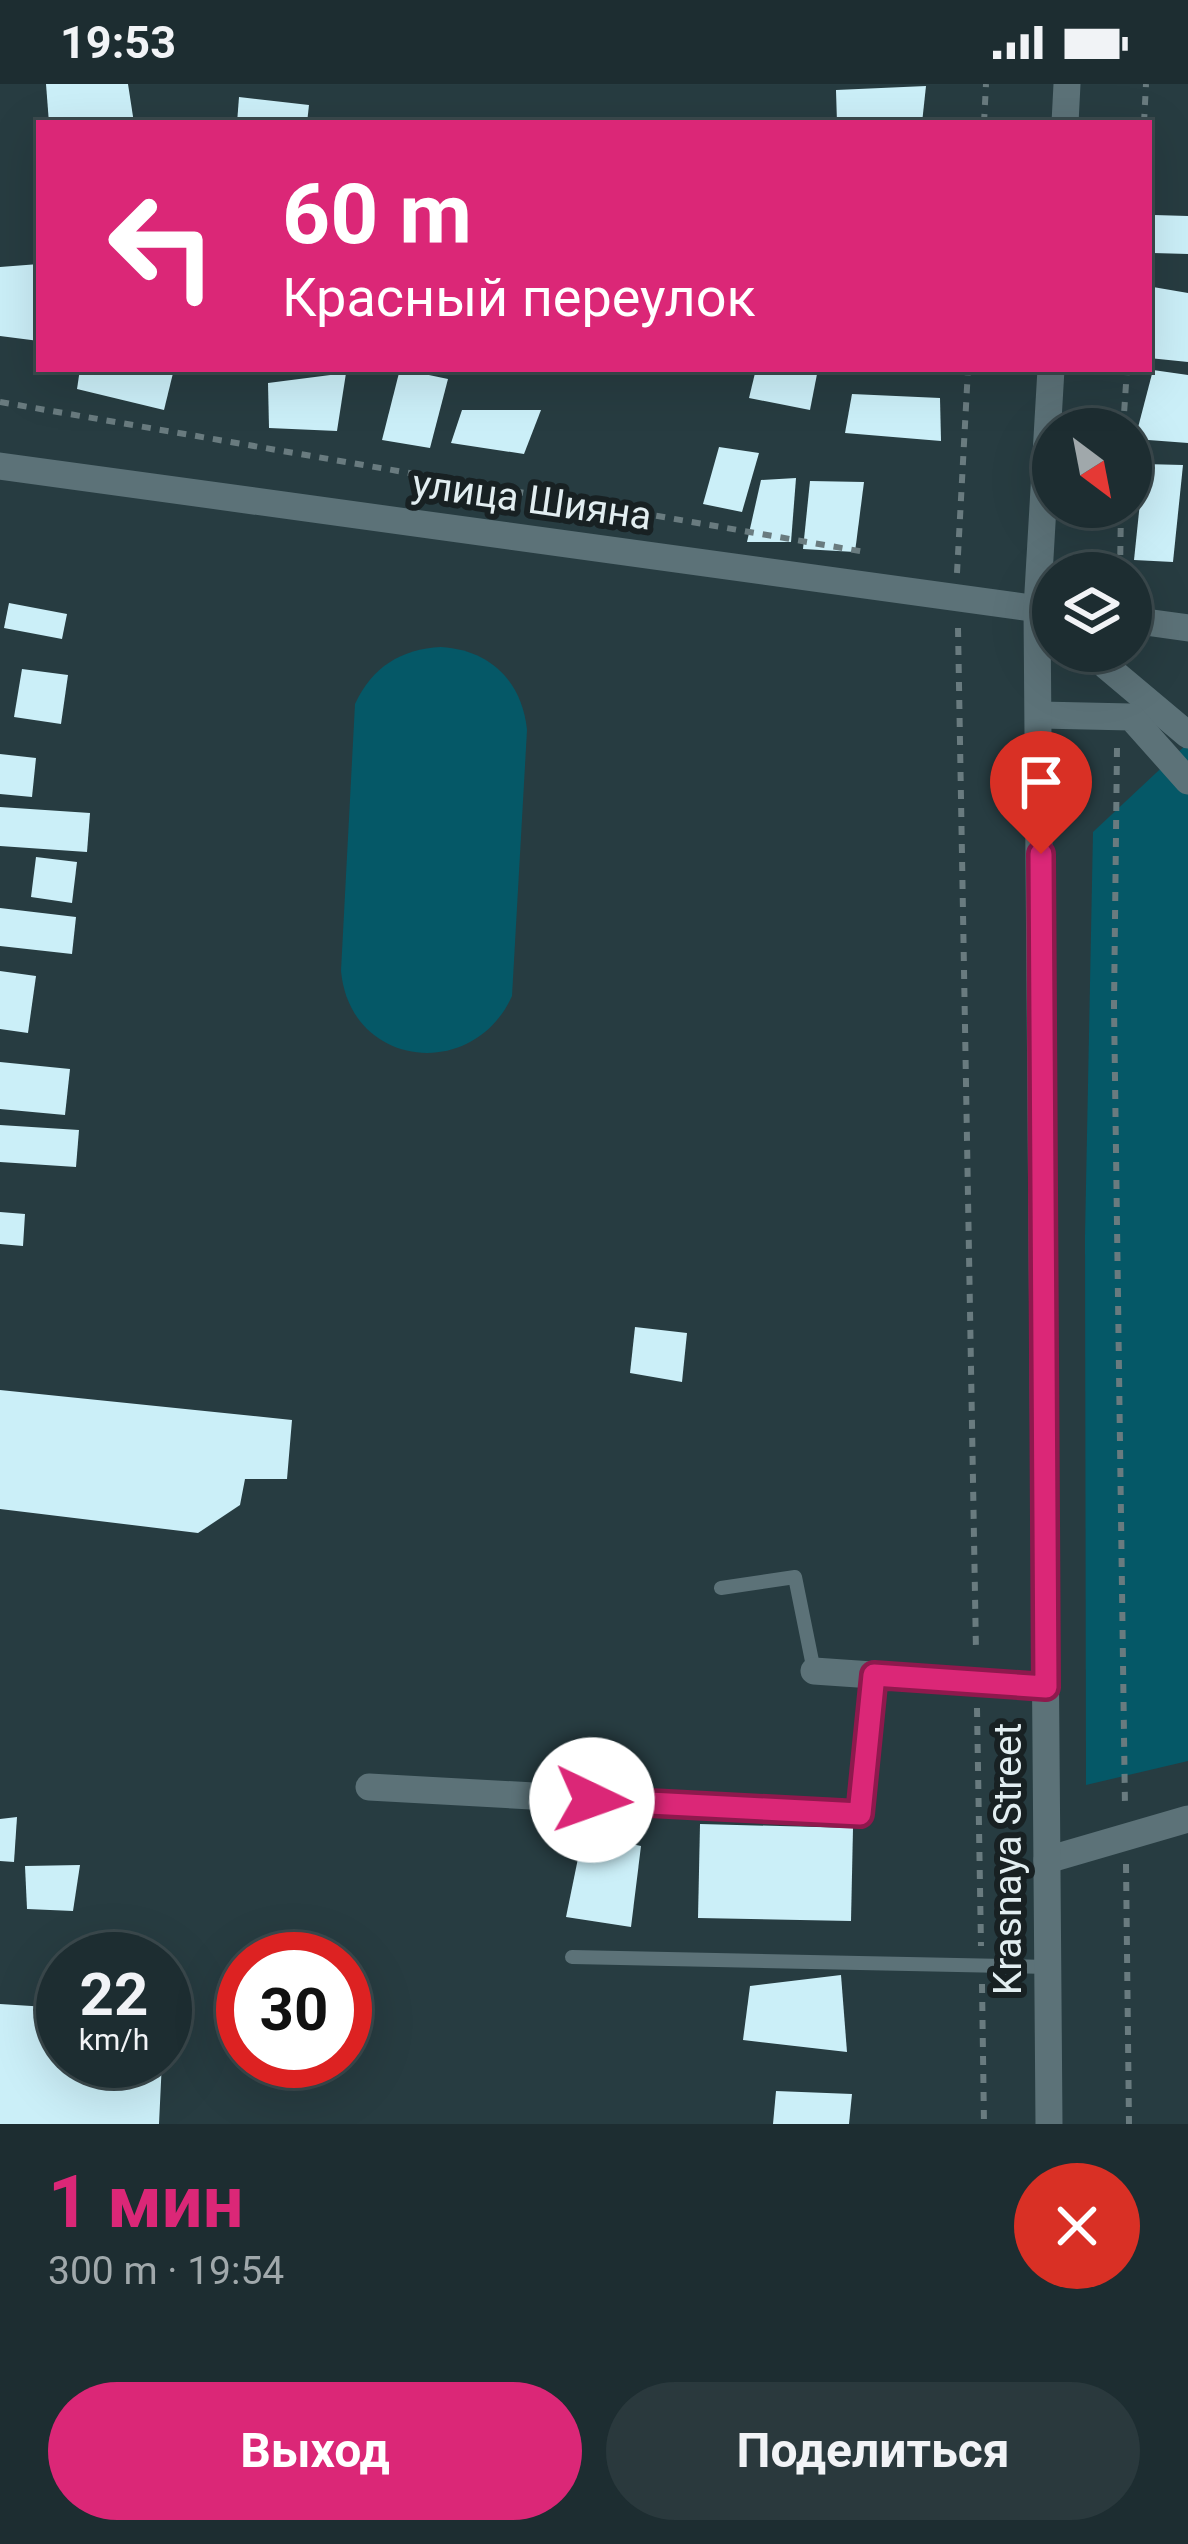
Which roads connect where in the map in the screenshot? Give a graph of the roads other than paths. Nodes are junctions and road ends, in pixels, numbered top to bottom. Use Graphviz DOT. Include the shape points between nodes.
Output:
graph roads {
  1 [pos="1067,84"];
  2 [pos="1065,120"];
  3 [pos="1051,372"];
  4 [pos="0,466"];
  5 [pos="1046,552"];
  6 [pos="1032,608"];
  7 [pos="1152,623"];
  8 [pos="1188,628"];
  9 [pos="1042,672"];
  10 [pos="1113,672"];
  11 [pos="1040,716"];
  12 [pos="1188,735"];
  13 [pos="1188,781"];
  14 [pos="721,1588"];
  15 [pos="814,1671"];
  16 [pos="874,1675"];
  17 [pos="1046,1687"];
  18 [pos="369,1787"];
  19 [pos="1188,1819"];
  20 [pos="1047,1860"];
  21 [pos="572,1957"];
  22 [pos="1048,1967"];
  23 [pos="1049,2124"];
  1 -- 2 [label="street"];
  3 -- 5 [label="street, Krasnaya Street"];
  4 -- 6 [label="street, улица Шияна"];
  7 -- 8 [label="street"];
  9 -- 11 [label="street, Krasnaya Street"];
  10 -- 12 [label="street"];
  11 -- 13 [label="street" via="1131,717"];
  11 -- 17 [label="street, Krasnaya Street"];
  14 -- 15 [label="lane" via="795,1577"];
  15 -- 16 [label="street"];
  16 -- 17 [label="street"];
  16 -- 18 [label="street" via="860,1814"];
  17 -- 20 [label="street, Krasnaya Street"];
  19 -- 20 [label="street"];
  20 -- 22 [label="street, Krasnaya Street"];
  21 -- 22 [label="lane"];
  22 -- 23 [label="street, Krasnaya Street"];
}
